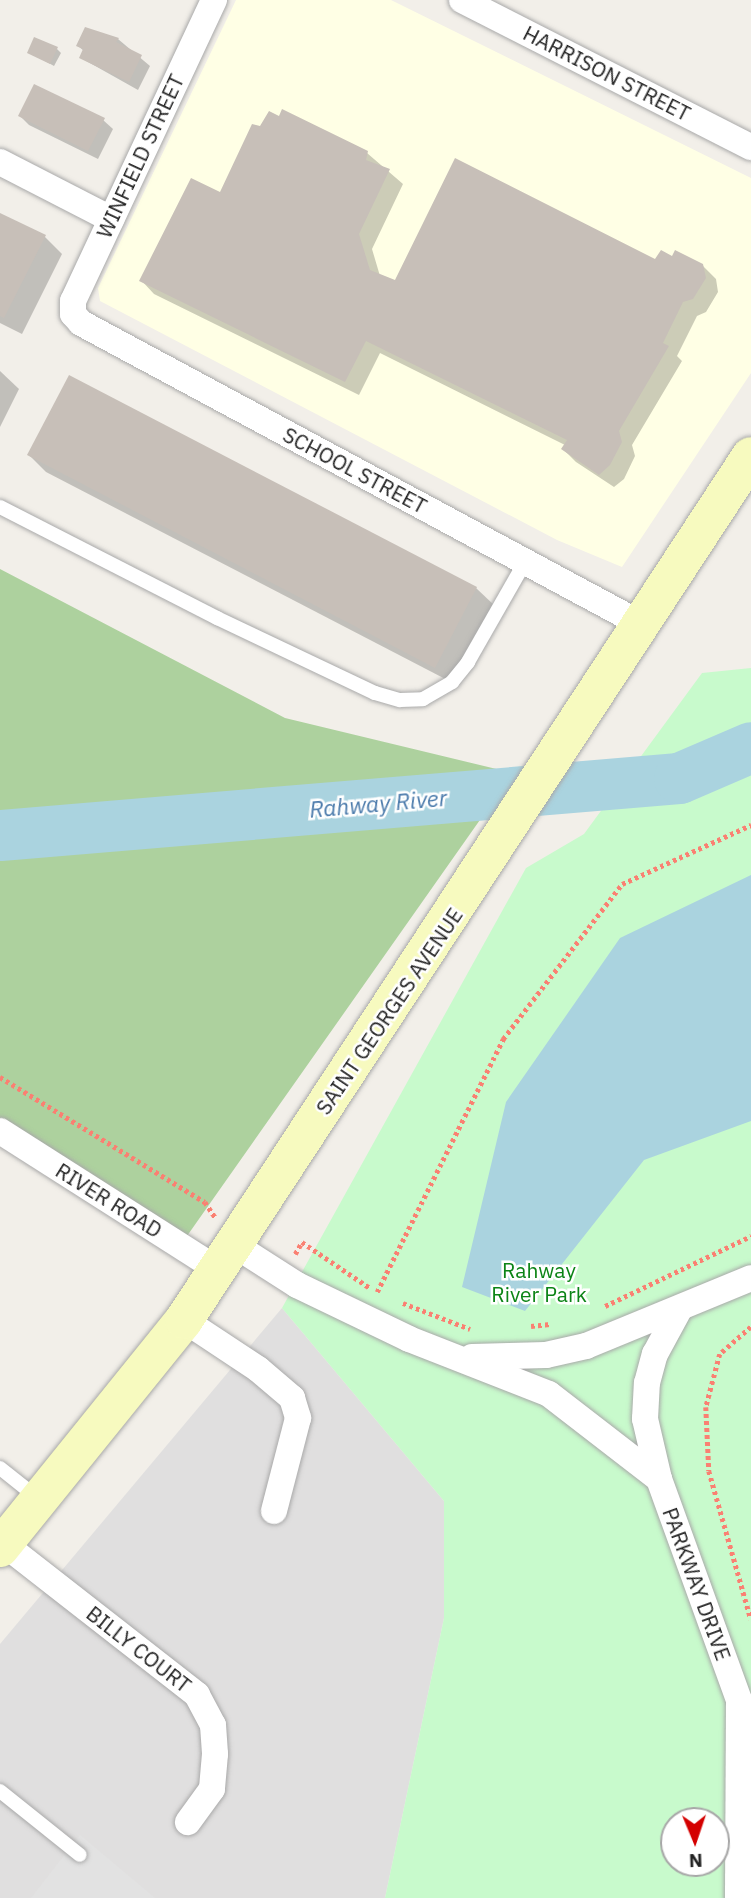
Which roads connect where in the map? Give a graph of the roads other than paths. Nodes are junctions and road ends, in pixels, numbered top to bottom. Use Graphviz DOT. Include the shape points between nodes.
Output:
graph roads {
  1 [pos="214,0"];
  2 [pos="462,0"];
  3 [pos="751,147"];
  4 [pos="0,162"];
  5 [pos="111,219"];
  6 [pos="73,314"];
  7 [pos="751,456"];
  8 [pos="0,508"];
  9 [pos="525,562"];
  10 [pos="639,623"];
  11 [pos="0,1131"];
  12 [pos="225,1257"];
  13 [pos="751,1278"];
  14 [pos="680,1308"];
  15 [pos="184,1320"];
  16 [pos="463,1357"];
  17 [pos="0,1468"];
  18 [pos="659,1479"];
  19 [pos="40,1500"];
  20 [pos="274,1511"];
  21 [pos="2,1546"];
  22 [pos="0,1791"];
  23 [pos="188,1822"];
  24 [pos="80,1855"];
  25 [pos="738,1898"];
  1 -- 5 [label="street, WINFIELD STREET"];
  2 -- 3 [label="street, HARRISON STREET"];
  4 -- 5 [label="street"];
  5 -- 6 [label="street, WINFIELD STREET" via="73,301"];
  6 -- 9 [label="street, SCHOOL STREET" via="81,323"];
  7 -- 10 [label="main road, SAINT GEORGES AVENUE"];
  8 -- 9 [label="lane" via="241,629 375,693 400,700 423,699 452,682"];
  9 -- 10 [label="street, SCHOOL STREET"];
  10 -- 12 [label="main road, SAINT GEORGES AVENUE" via="481,872"];
  11 -- 12 [label="street, RIVER ROAD"];
  12 -- 15 [label="main road, SAINT GEORGES AVENUE"];
  12 -- 16 [label="street, PARKWAY DRIVE" via="282,1276 409,1339"];
  13 -- 14 [label="street, PARKWAY DRIVE"];
  14 -- 16 [label="street, PARKWAY DRIVE" via="586,1346 546,1355"];
  14 -- 18 [label="street, PARKWAY DRIVE" via="654,1354 647,1383 645,1419"];
  15 -- 19 [label="main road, SAINT GEORGES AVENUE"];
  15 -- 20 [label="street" via="258,1369 292,1398 298,1419"];
  16 -- 18 [label="street, PARKWAY DRIVE" via="549,1394"];
  17 -- 19 [label="lane"];
  18 -- 25 [label="street, PARKWAY DRIVE" via="739,1700"];
  19 -- 21 [label="main road, SAINT GEORGES AVENUE"];
  21 -- 23 [label="street, BILLY COURT" via="197,1695 213,1725 215,1754 212,1788"];
  22 -- 24 [label="lane"];
}
